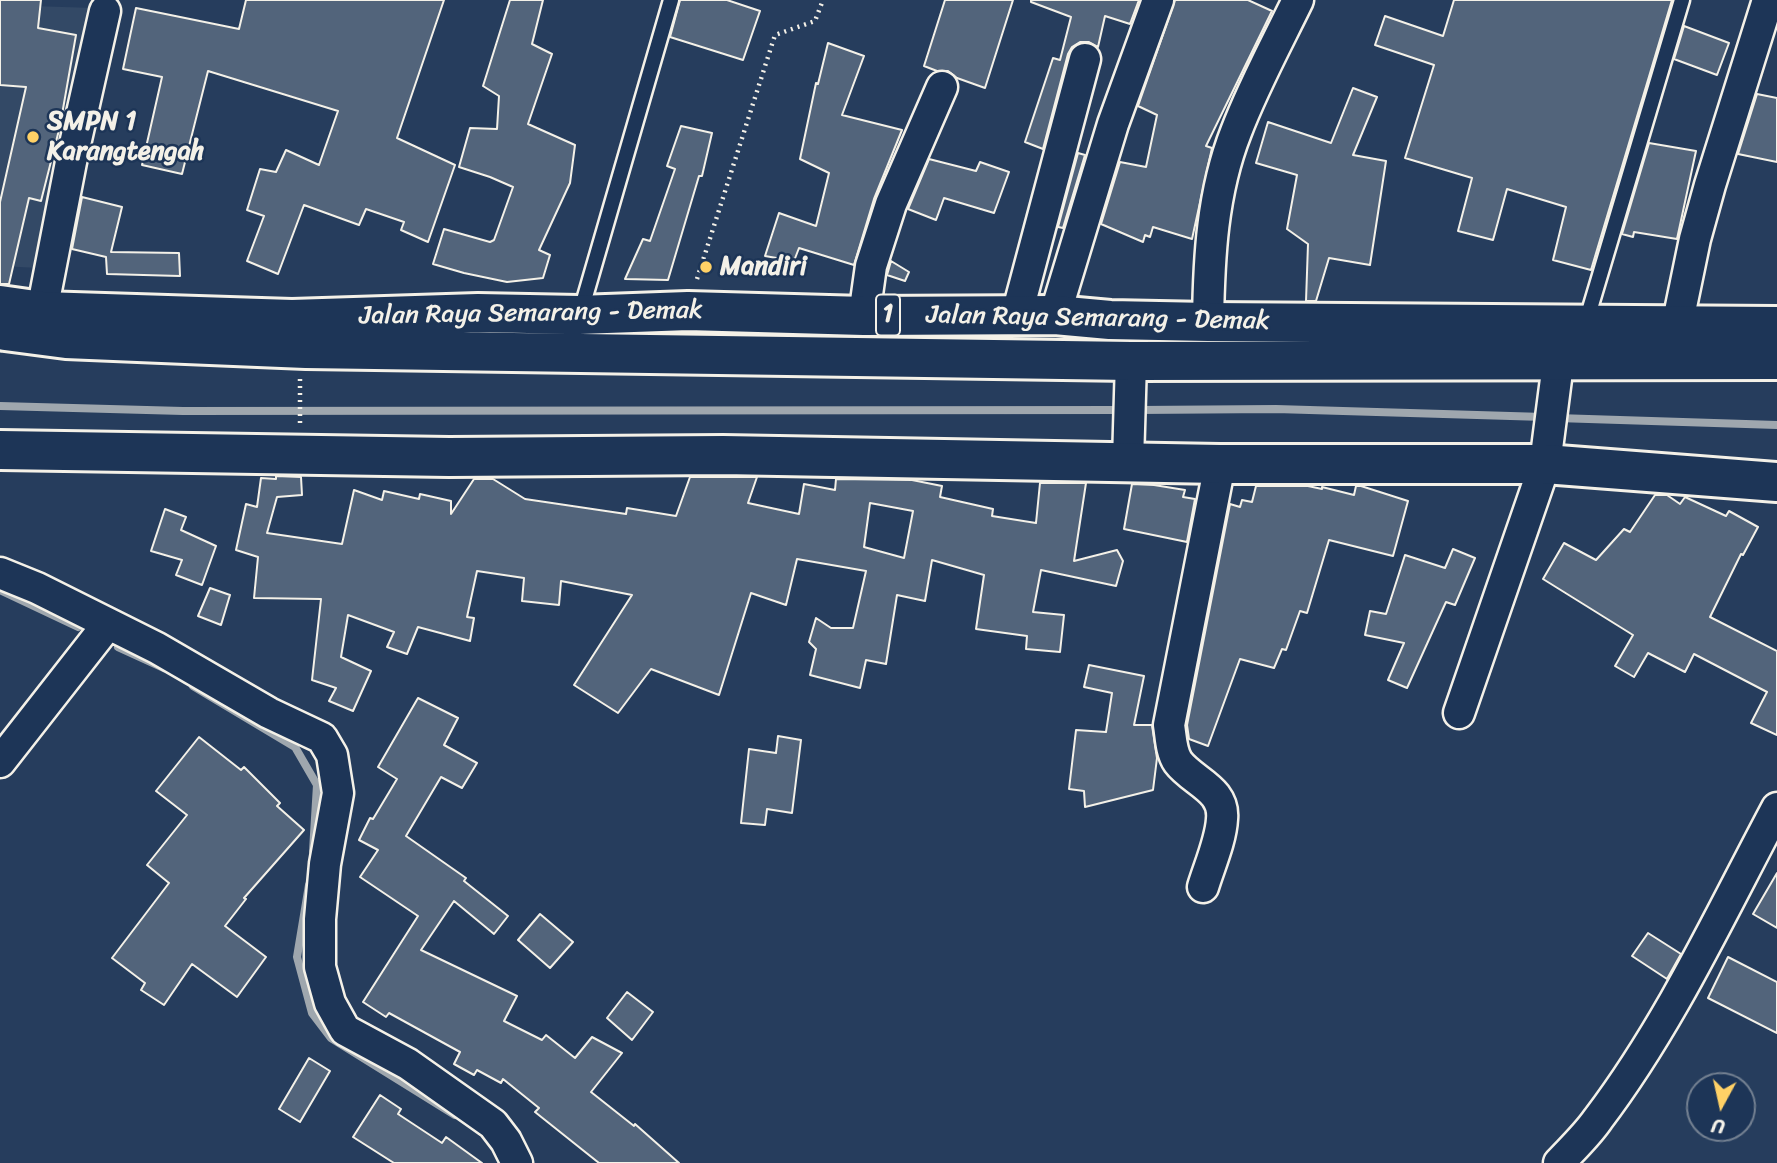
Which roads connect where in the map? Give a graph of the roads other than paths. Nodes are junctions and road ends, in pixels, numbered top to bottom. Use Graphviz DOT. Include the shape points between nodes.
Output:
graph roads {
  1 [pos="671,0"];
  2 [pos="1158,0"];
  3 [pos="1298,0"];
  4 [pos="1682,0"];
  5 [pos="1768,0"];
  6 [pos="105,11"];
  7 [pos="1085,59"];
  8 [pos="942,87"];
  9 [pos="0,305"];
  10 [pos="42,311"];
  11 [pos="1017,314"];
  12 [pos="579,315"];
  13 [pos="1055,315"];
  14 [pos="864,316"];
  15 [pos="1208,322"];
  16 [pos="1586,323"];
  17 [pos="1677,326"];
  18 [pos="1777,326"];
  19 [pos="0,331"];
  20 [pos="1401,341"];
  21 [pos="1777,360"];
  22 [pos="1130,367"];
  23 [pos="1556,370"];
  24 [pos="0,450"];
  25 [pos="1128,456"];
  26 [pos="1545,459"];
  27 [pos="1220,464"];
  28 [pos="1777,482"];
  29 [pos="0,573"];
  30 [pos="108,624"];
  31 [pos="1459,713"];
  32 [pos="0,762"];
  33 [pos="1777,808"];
  34 [pos="1203,887"];
  35 [pos="517,1163"];
  36 [pos="1559,1163"];
  1 -- 12 [label="lane"];
  2 -- 13 [label="street" via="1113,124"];
  3 -- 15 [label="street" via="1235,132 1210,247"];
  4 -- 16 [label="lane"];
  5 -- 17 [label="street" via="1710,185"];
  6 -- 10 [label="street"];
  7 -- 11 [label="street"];
  8 -- 14 [label="street" via="891,204 871,266"];
  9 -- 10 [label="main road, Jalan Raya Semarang - Demak / 1"];
  10 -- 12 [label="main road, Jalan Raya Semarang - Demak / 1" via="292,318"];
  11 -- 13 [label="main road, Jalan Raya Semarang - Demak / 1"];
  11 -- 14 [label="main road, Jalan Raya Semarang - Demak / 1"];
  12 -- 14 [label="main road, Jalan Raya Semarang - Demak / 1" via="688,310"];
  13 -- 15 [label="main road, Jalan Raya Semarang - Demak / 1"];
  15 -- 20 [label="main road, Jalan Raya Semarang - Demak / 1"];
  16 -- 17 [label="main road, Jalan Raya Semarang - Demak / 1"];
  16 -- 20 [label="main road, Jalan Raya Semarang - Demak / 1"];
  17 -- 18 [label="main road, Jalan Raya Semarang - Demak / 1"];
  19 -- 22 [label="main road, Jalan Raya Semarang - Demak / 1" via="66,339 306,349"];
  20 -- 22 [label="main road, Jalan Raya Semarang - Demak / 1"];
  20 -- 23 [label="main road, Jalan Raya Semarang - Demak / 1"];
  21 -- 23 [label="main road, Jalan Raya Semarang - Demak / 1"];
  22 -- 25 [label="street"];
  23 -- 26 [label="street"];
  24 -- 25 [label="main road" via="449,457"];
  25 -- 27 [label="main road"];
  26 -- 27 [label="main road"];
  26 -- 28 [label="main road"];
  26 -- 31 [label="street"];
  27 -- 34 [label="street" via="1169,726 1178,762 1214,793 1221,805 1222,820"];
  29 -- 30 [label="street"];
  30 -- 32 [label="street"];
  30 -- 35 [label="street" via="322,738 332,755 338,793 320,919 320,967 330,1003 345,1030 408,1064 494,1124"];
  33 -- 36 [label="street" via="1646,1050 1597,1121"];
}
